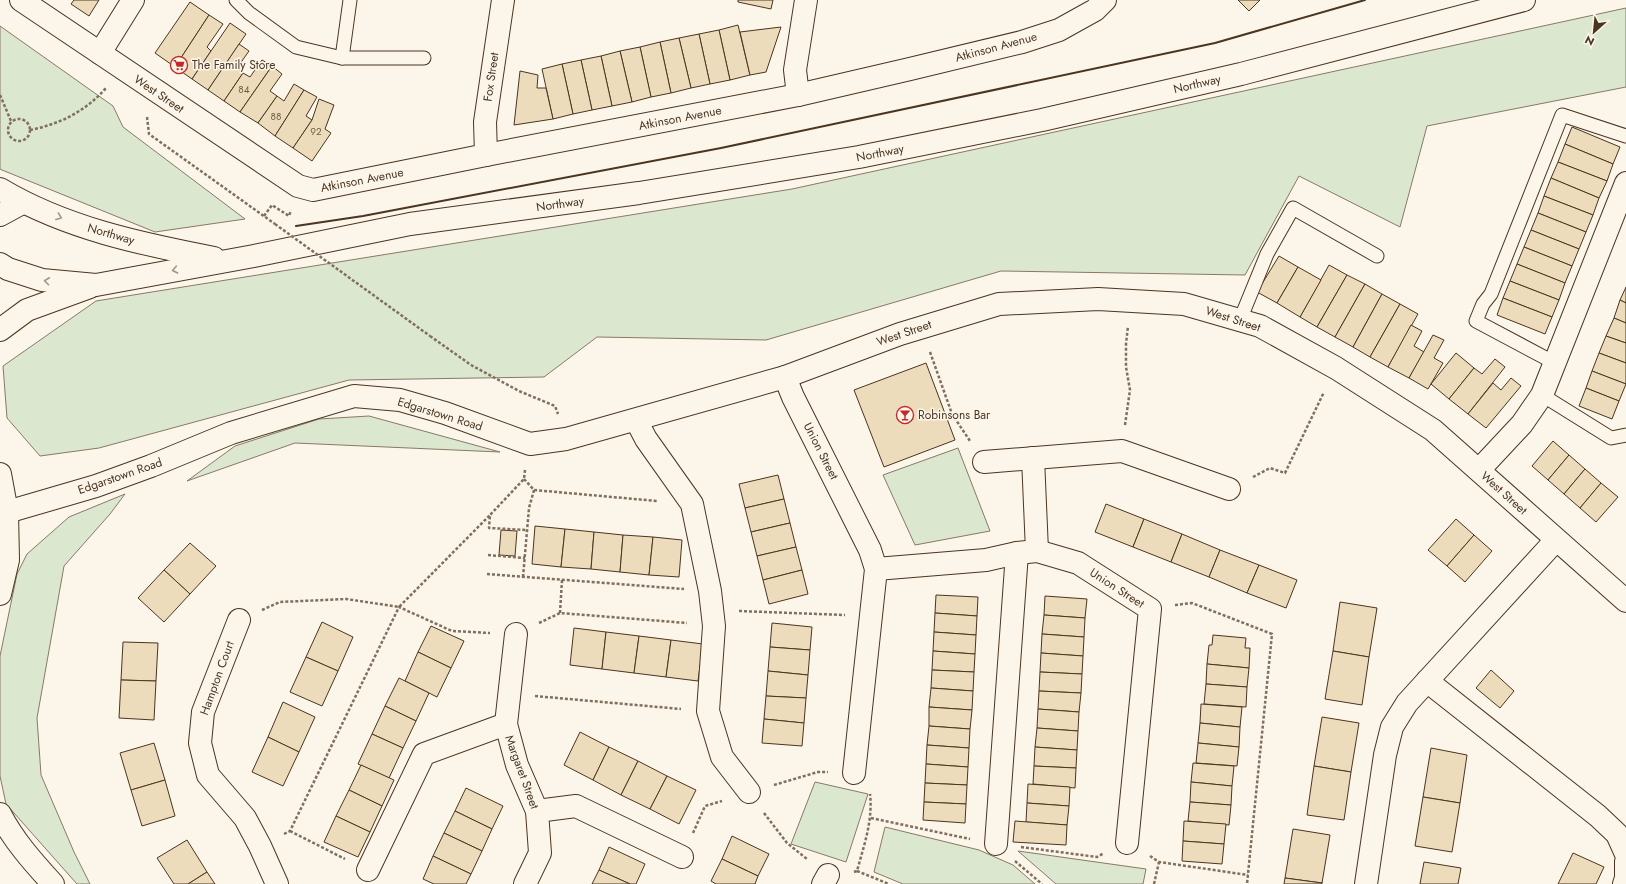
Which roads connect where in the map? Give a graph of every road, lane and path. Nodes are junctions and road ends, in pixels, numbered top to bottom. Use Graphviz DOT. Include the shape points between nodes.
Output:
graph roads {
  1 [pos="21,0"];
  2 [pos="133,0"];
  3 [pos="236,0"];
  4 [pos="350,0"];
  5 [pos="503,0"];
  6 [pos="806,0"];
  7 [pos="1105,0"];
  8 [pos="1524,0"];
  9 [pos="100,53"];
  10 [pos="342,58"];
  11 [pos="424,58"];
  12 [pos="123,69"];
  13 [pos="144,84"];
  14 [pos="0,95"];
  15 [pos="798,95"];
  16 [pos="11,121"];
  17 [pos="30,130"];
  18 [pos="1626,136"];
  19 [pos="486,155"];
  20 [pos="1626,183"];
  21 [pos="298,186"];
  22 [pos="0,189"];
  23 [pos="22,203"];
  24 [pos="0,215"];
  25 [pos="264,216"];
  26 [pos="289,216"];
  27 [pos="1377,256"];
  28 [pos="227,260"];
  29 [pos="0,264"];
  30 [pos="96,285"];
  31 [pos="1132,301"];
  32 [pos="1240,320"];
  33 [pos="921,327"];
  34 [pos="0,330"];
  35 [pos="1555,364"];
  36 [pos="1336,368"];
  37 [pos="785,377"];
  38 [pos="1542,394"];
  39 [pos="636,420"];
  40 [pos="1626,436"];
  41 [pos="566,439"];
  42 [pos="1122,451"];
  43 [pos="1033,458"];
  44 [pos="984,462"];
  45 [pos="526,467"];
  46 [pos="1479,470"];
  47 [pos="0,474"];
  48 [pos="524,479"];
  49 [pos="1229,489"];
  50 [pos="534,490"];
  51 [pos="691,500"];
  52 [pos="7,512"];
  53 [pos="490,515"];
  54 [pos="527,530"];
  55 [pos="1556,540"];
  56 [pos="1027,552"];
  57 [pos="488,555"];
  58 [pos="525,558"];
  59 [pos="876,569"];
  60 [pos="487,574"];
  61 [pos="523,577"];
  62 [pos="562,580"];
  63 [pos="0,594"];
  64 [pos="1626,601"];
  65 [pos="398,607"];
  66 [pos="712,609"];
  67 [pos="1150,609"];
  68 [pos="560,613"];
  69 [pos="872,617"];
  70 [pos="239,620"];
  71 [pos="516,634"];
  72 [pos="1427,681"];
  73 [pos="510,694"];
  74 [pos="708,711"];
  75 [pos="506,724"];
  76 [pos="854,773"];
  77 [pos="749,792"];
  78 [pos="537,811"];
  79 [pos="2,823"];
  80 [pos="290,831"];
  81 [pos="1127,843"];
  82 [pos="996,844"];
  83 [pos="260,846"];
  84 [pos="1626,854"];
  85 [pos="682,857"];
  86 [pos="1159,862"];
  87 [pos="1626,862"];
  88 [pos="368,870"];
  89 [pos="857,871"];
  90 [pos="1248,875"];
  91 [pos="826,880"];
  92 [pos="53,884"];
  93 [pos="277,884"];
  94 [pos="525,884"];
  95 [pos="889,884"];
  96 [pos="1042,884"];
  97 [pos="1154,884"];
  98 [pos="1247,884"];
  99 [pos="1366,884"];
  100 [pos="1624,884"];
  1 -- 9 [label="main road, West Street"];
  2 -- 9 [label="main road"];
  3 -- 10 [label="lane" via="296,47"];
  4 -- 10 [label="lane"];
  5 -- 19 [label="main road, Fox Street" via="485,122"];
  6 -- 15 [label="main road" via="795,70"];
  7 -- 15 [label="main road, Atkinson Avenue" via="1095,10 1059,30 1022,42"];
  8 -- 28 [label="main road, Northway" via="1241,74 1042,120 867,156 639,193 410,224"];
  9 -- 12 [label="main road, West Street"];
  10 -- 11 [label="lane"];
  12 -- 13 [label="main road, West Street"];
  12 -- 17 [label="path" via="98,98 81,111 61,121"];
  13 -- 21 [label="main road, West Street"];
  13 -- 25 [label="path" via="148,134"];
  14 -- 16 [label="path"];
  15 -- 19 [label="main road, Atkinson Avenue"];
  16 -- 17 [label="path" via="21,119 28,123"];
  16 -- 17 [label="path" via="8,131 14,140 24,139"];
  18 -- 35 [label="lane" via="1562,115 1491,294 1483,304 1476,321"];
  19 -- 21 [label="main road, Atkinson Avenue" via="313,190"];
  20 -- 35 [label="main road"];
  22 -- 23 [label="main road, Northway"];
  23 -- 24 [label="main road"];
  23 -- 28 [label="main road, Northway, one-way" via="97,231"];
  25 -- 26 [label="path" via="272,205"];
  25 -- 41 [label="path, bridge" via="471,365 519,391 556,406"];
  27 -- 32 [label="lane" via="1293,208 1267,254"];
  28 -- 30 [label="main road, Northway, one-way"];
  30 -- 29 [label="main road, Northway, one-way" via="42,280"];
  30 -- 34 [label="main road" via="27,310"];
  31 -- 32 [label="main road, West Street" via="1184,304"];
  31 -- 33 [label="main road, West Street" via="1098,299 999,304"];
  31 -- 42 [label="path" via="1126,344 1130,390"];
  32 -- 36 [label="main road, West Street" via="1260,326"];
  33 -- 37 [label="main road, West Street"];
  33 -- 44 [label="path" via="952,414"];
  35 -- 38 [label="main road"];
  36 -- 46 [label="main road, West Street" via="1433,430"];
  36 -- 49 [label="path" via="1284,473 1270,468"];
  37 -- 39 [label="main road, Edgarstown Road"];
  37 -- 59 [label="main road, Union Street" via="870,550"];
  38 -- 40 [label="lane" via="1612,438"];
  38 -- 46 [label="main road" via="1522,424"];
  39 -- 41 [label="main road, Edgarstown Road"];
  39 -- 51 [label="main road" via="646,440"];
  41 -- 52 [label="main road, Edgarstown Road" via="530,444 400,400 354,396 231,433 96,486"];
  42 -- 43 [label="main road"];
  42 -- 49 [label="main road"];
  43 -- 44 [label="main road"];
  43 -- 56 [label="main road"];
  45 -- 48 [label="path"];
  46 -- 55 [label="main road, West Street"];
  47 -- 52 [label="main road"];
  48 -- 50 [label="path"];
  48 -- 53 [label="path"];
  50 -- 51 [label="path" via="682,503"];
  50 -- 54 [label="path"];
  51 -- 66 [label="main road"];
  52 -- 63 [label="main road" via="8,560"];
  53 -- 54 [label="path" via="489,528"];
  53 -- 65 [label="path"];
  54 -- 58 [label="path"];
  55 -- 64 [label="main road, West Street"];
  55 -- 72 [label="main road"];
  56 -- 59 [label="main road" via="986,560"];
  56 -- 67 [label="main road, Union Street" via="1078,563"];
  56 -- 82 [label="main road"];
  57 -- 58 [label="path"];
  58 -- 61 [label="path"];
  59 -- 69 [label="main road, Union Street"];
  60 -- 61 [label="path"];
  61 -- 62 [label="path"];
  62 -- 66 [label="path"];
  62 -- 68 [label="path"];
  65 -- 70 [label="path" via="346,599 280,602"];
  65 -- 71 [label="path" via="452,631"];
  65 -- 80 [label="path"];
  66 -- 68 [label="path"];
  66 -- 69 [label="path"];
  66 -- 74 [label="main road"];
  67 -- 81 [label="main road, Union Street"];
  67 -- 90 [label="path" via="1192,603 1272,634"];
  68 -- 71 [label="path"];
  69 -- 76 [label="main road, Union Street"];
  70 -- 83 [label="main road, Hampton Court" via="203,712 200,743 208,775 244,818"];
  71 -- 73 [label="main road, Margaret Street"];
  72 -- 84 [label="main road" via="1598,816 1617,834"];
  72 -- 99 [label="main road" via="1407,703 1392,727 1385,755"];
  73 -- 74 [label="path"];
  73 -- 75 [label="main road, Margaret Street"];
  74 -- 77 [label="main road" via="722,757"];
  75 -- 78 [label="main road, Margaret Street" via="518,765"];
  75 -- 88 [label="main road" via="424,754"];
  76 -- 89 [label="path" via="871,794 870,828"];
  77 -- 91 [label="path" via="787,843"];
  78 -- 85 [label="main road" via="576,806"];
  78 -- 94 [label="main road, Margaret Street" via="540,853"];
  79 -- 92 [label="main road" via="26,855"];
  80 -- 83 [label="path"];
  80 -- 88 [label="path"];
  81 -- 86 [label="path"];
  82 -- 96 [label="path"];
  83 -- 93 [label="main road, Hampton Court"];
  86 -- 90 [label="path"];
  86 -- 97 [label="path"];
  87 -- 100 [label="main road"];
  89 -- 91 [label="path"];
  89 -- 95 [label="path"];
  90 -- 98 [label="path"];
}
